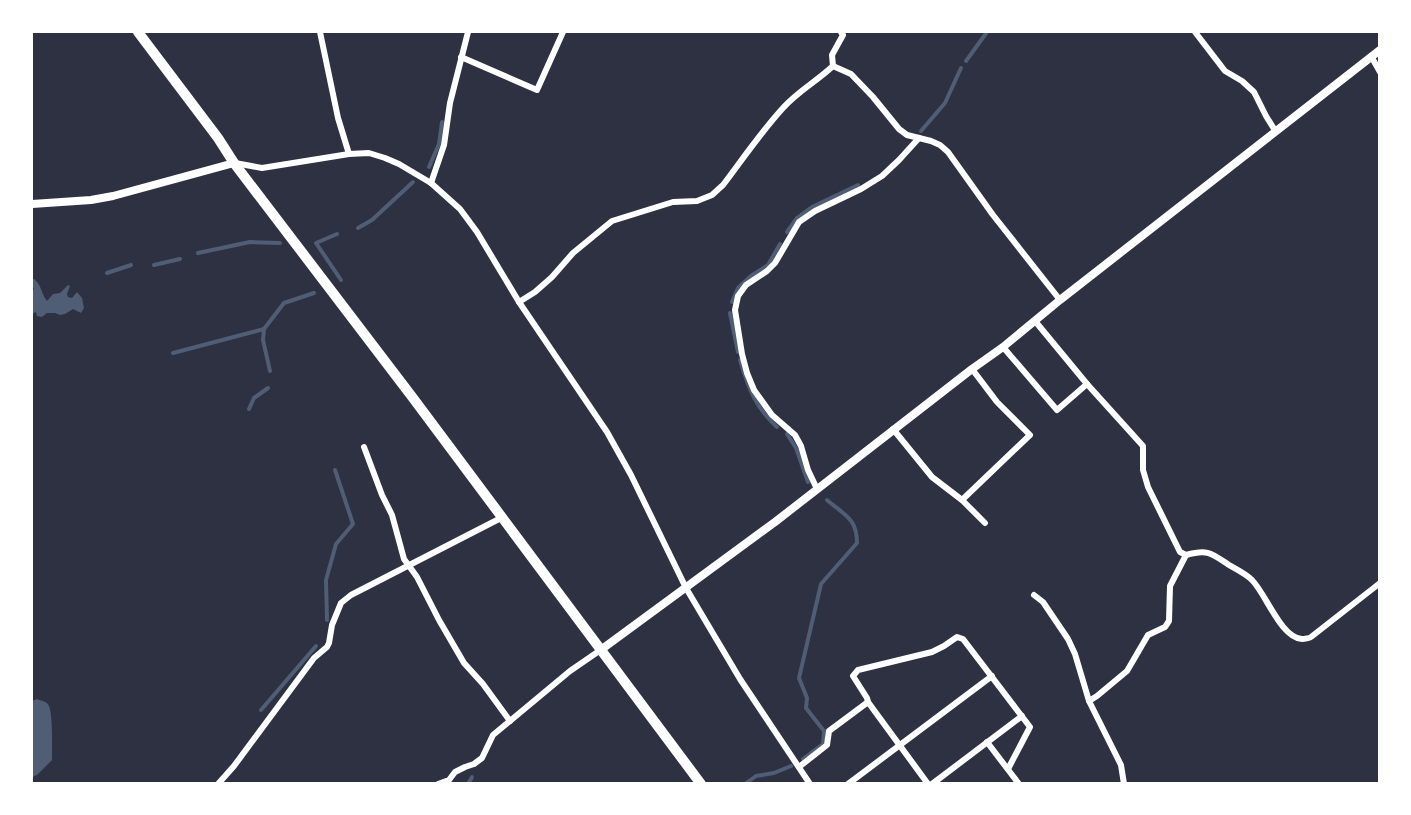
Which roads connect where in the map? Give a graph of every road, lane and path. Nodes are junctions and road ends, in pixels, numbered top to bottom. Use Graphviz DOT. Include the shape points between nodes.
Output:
graph roads {
  1 [pos="138,32"];
  2 [pos="320,32"];
  3 [pos="468,32"];
  4 [pos="563,32"];
  5 [pos="841,32"];
  6 [pos="1195,32"];
  7 [pos="1380,50"];
  8 [pos="1371,56"];
  9 [pos="461,57"];
  10 [pos="832,66"];
  11 [pos="1380,72"];
  12 [pos="1276,132"];
  13 [pos="919,138"];
  14 [pos="349,154"];
  15 [pos="234,163"];
  16 [pos="431,183"];
  17 [pos="32,204"];
  18 [pos="1060,300"];
  19 [pos="519,302"];
  20 [pos="1035,321"];
  21 [pos="1003,346"];
  22 [pos="972,369"];
  23 [pos="1087,384"];
  24 [pos="893,429"];
  25 [pos="364,447"];
  26 [pos="817,489"];
  27 [pos="962,500"];
  28 [pos="501,518"];
  29 [pos="985,523"];
  30 [pos="1186,555"];
  31 [pos="408,565"];
  32 [pos="1380,583"];
  33 [pos="686,588"];
  34 [pos="1034,595"];
  35 [pos="602,649"];
  36 [pos="992,676"];
  37 [pos="1089,701"];
  38 [pos="868,702"];
  39 [pos="1022,716"];
  40 [pos="510,721"];
  41 [pos="987,742"];
  42 [pos="900,745"];
  43 [pos="800,767"];
  44 [pos="1008,769"];
  45 [pos="450,782"];
  46 [pos="218,783"];
  47 [pos="438,783"];
  48 [pos="701,783"];
  49 [pos="810,783"];
  50 [pos="848,783"];
  51 [pos="930,783"];
  52 [pos="1018,783"];
  53 [pos="1124,783"];
  1 -- 15 [label="highway"];
  2 -- 14 [label="street"];
  3 -- 9 [label="street"];
  4 -- 9 [label="street" via="537,90"];
  5 -- 10 [label="street"];
  6 -- 12 [label="street" via="1225,71 1254,92"];
  7 -- 8 [label="main road"];
  8 -- 11 [label="street"];
  8 -- 12 [label="main road"];
  9 -- 16 [label="street" via="444,145"];
  10 -- 13 [label="street" via="851,74 899,129"];
  10 -- 19 [label="street" via="784,107 712,195 697,201 673,202 612,221 573,253 536,292"];
  12 -- 18 [label="main road"];
  13 -- 18 [label="street" via="948,152"];
  13 -- 26 [label="street" via="882,176 799,222 775,262 738,296 735,310 747,373 772,415 795,435"];
  14 -- 15 [label="street" via="262,168"];
  14 -- 16 [label="street" via="369,153 385,158"];
  15 -- 17 [label="street" via="112,196"];
  15 -- 28 [label="highway"];
  16 -- 19 [label="street" via="466,217"];
  18 -- 20 [label="main road"];
  19 -- 33 [label="street" via="607,432"];
  20 -- 21 [label="main road"];
  20 -- 23 [label="street"];
  21 -- 22 [label="main road"];
  21 -- 23 [label="street" via="1057,410"];
  22 -- 24 [label="main road"];
  22 -- 27 [label="street" via="997,402 1030,435"];
  23 -- 30 [label="street" via="1143,446 1148,487 1180,552"];
  24 -- 26 [label="main road"];
  24 -- 27 [label="street" via="932,477"];
  25 -- 31 [label="street"];
  26 -- 33 [label="main road"];
  27 -- 29 [label="street"];
  28 -- 31 [label="street"];
  28 -- 35 [label="highway"];
  30 -- 32 [label="street" via="1211,553 1252,580 1288,632 1303,639 1311,637"];
  30 -- 37 [label="street" via="1170,586 1169,621 1148,635 1127,671"];
  31 -- 40 [label="street" via="464,663"];
  31 -- 46 [label="street" via="341,603 327,646"];
  33 -- 35 [label="main road"];
  33 -- 43 [label="street" via="740,679"];
  34 -- 37 [label="street" via="1068,639"];
  35 -- 40 [label="street"];
  35 -- 48 [label="highway"];
  36 -- 38 [label="street" via="963,639 957,637 933,652 858,670 852,676"];
  36 -- 39 [label="street"];
  36 -- 42 [label="street"];
  37 -- 53 [label="street" via="1121,765"];
  38 -- 42 [label="street"];
  38 -- 43 [label="street" via="829,731 827,745"];
  39 -- 41 [label="street"];
  39 -- 44 [label="street" via="1030,727"];
  40 -- 45 [label="street" via="493,735 482,758 455,772"];
  41 -- 44 [label="street"];
  41 -- 51 [label="street"];
  42 -- 50 [label="street"];
  42 -- 51 [label="street"];
  43 -- 49 [label="street"];
  44 -- 52 [label="street"];
  45 -- 47 [label="street"];
}
